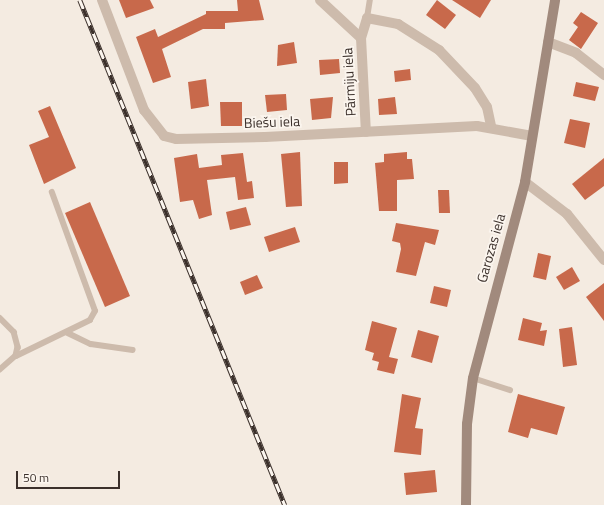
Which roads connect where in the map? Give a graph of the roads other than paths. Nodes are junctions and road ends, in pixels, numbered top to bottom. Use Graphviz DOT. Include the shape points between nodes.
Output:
graph roads {
  1 [pos="102,0"];
  2 [pos="320,0"];
  3 [pos="370,0"];
  4 [pos="555,0"];
  5 [pos="367,18"];
  6 [pos="361,38"];
  7 [pos="548,42"];
  8 [pos="604,75"];
  9 [pos="491,126"];
  10 [pos="366,132"];
  11 [pos="532,136"];
  12 [pos="525,182"];
  13 [pos="52,193"];
  14 [pos="604,260"];
  15 [pos="0,318"];
  16 [pos="68,333"];
  17 [pos="133,350"];
  18 [pos="16,356"];
  19 [pos="0,370"];
  20 [pos="473,378"];
  21 [pos="510,390"];
  22 [pos="466,505"];
  1 -- 10 [label="street, Biešu iela" via="144,110 164,136 176,139"];
  2 -- 6 [label="street, Pārmiju iela"];
  3 -- 5 [label="lane"];
  4 -- 7 [label="main road, Garozas iela"];
  5 -- 6 [label="street"];
  5 -- 9 [label="street" via="398,24 439,50 475,88 487,107"];
  6 -- 10 [label="street, Pārmiju iela"];
  7 -- 8 [label="street" via="576,53"];
  7 -- 11 [label="main road, Garozas iela"];
  9 -- 10 [label="street, Biešu iela"];
  9 -- 11 [label="street, Biešu iela"];
  11 -- 12 [label="main road, Garozas iela"];
  12 -- 14 [label="street" via="545,194 567,214"];
  12 -- 20 [label="main road, Garozas iela"];
  13 -- 16 [label="lane" via="95,311 90,320"];
  15 -- 18 [label="lane" via="14,332"];
  16 -- 17 [label="lane" via="91,344"];
  16 -- 18 [label="lane"];
  18 -- 19 [label="lane"];
  20 -- 21 [label="lane"];
  20 -- 22 [label="main road, Garozas iela" via="467,424"];
}
